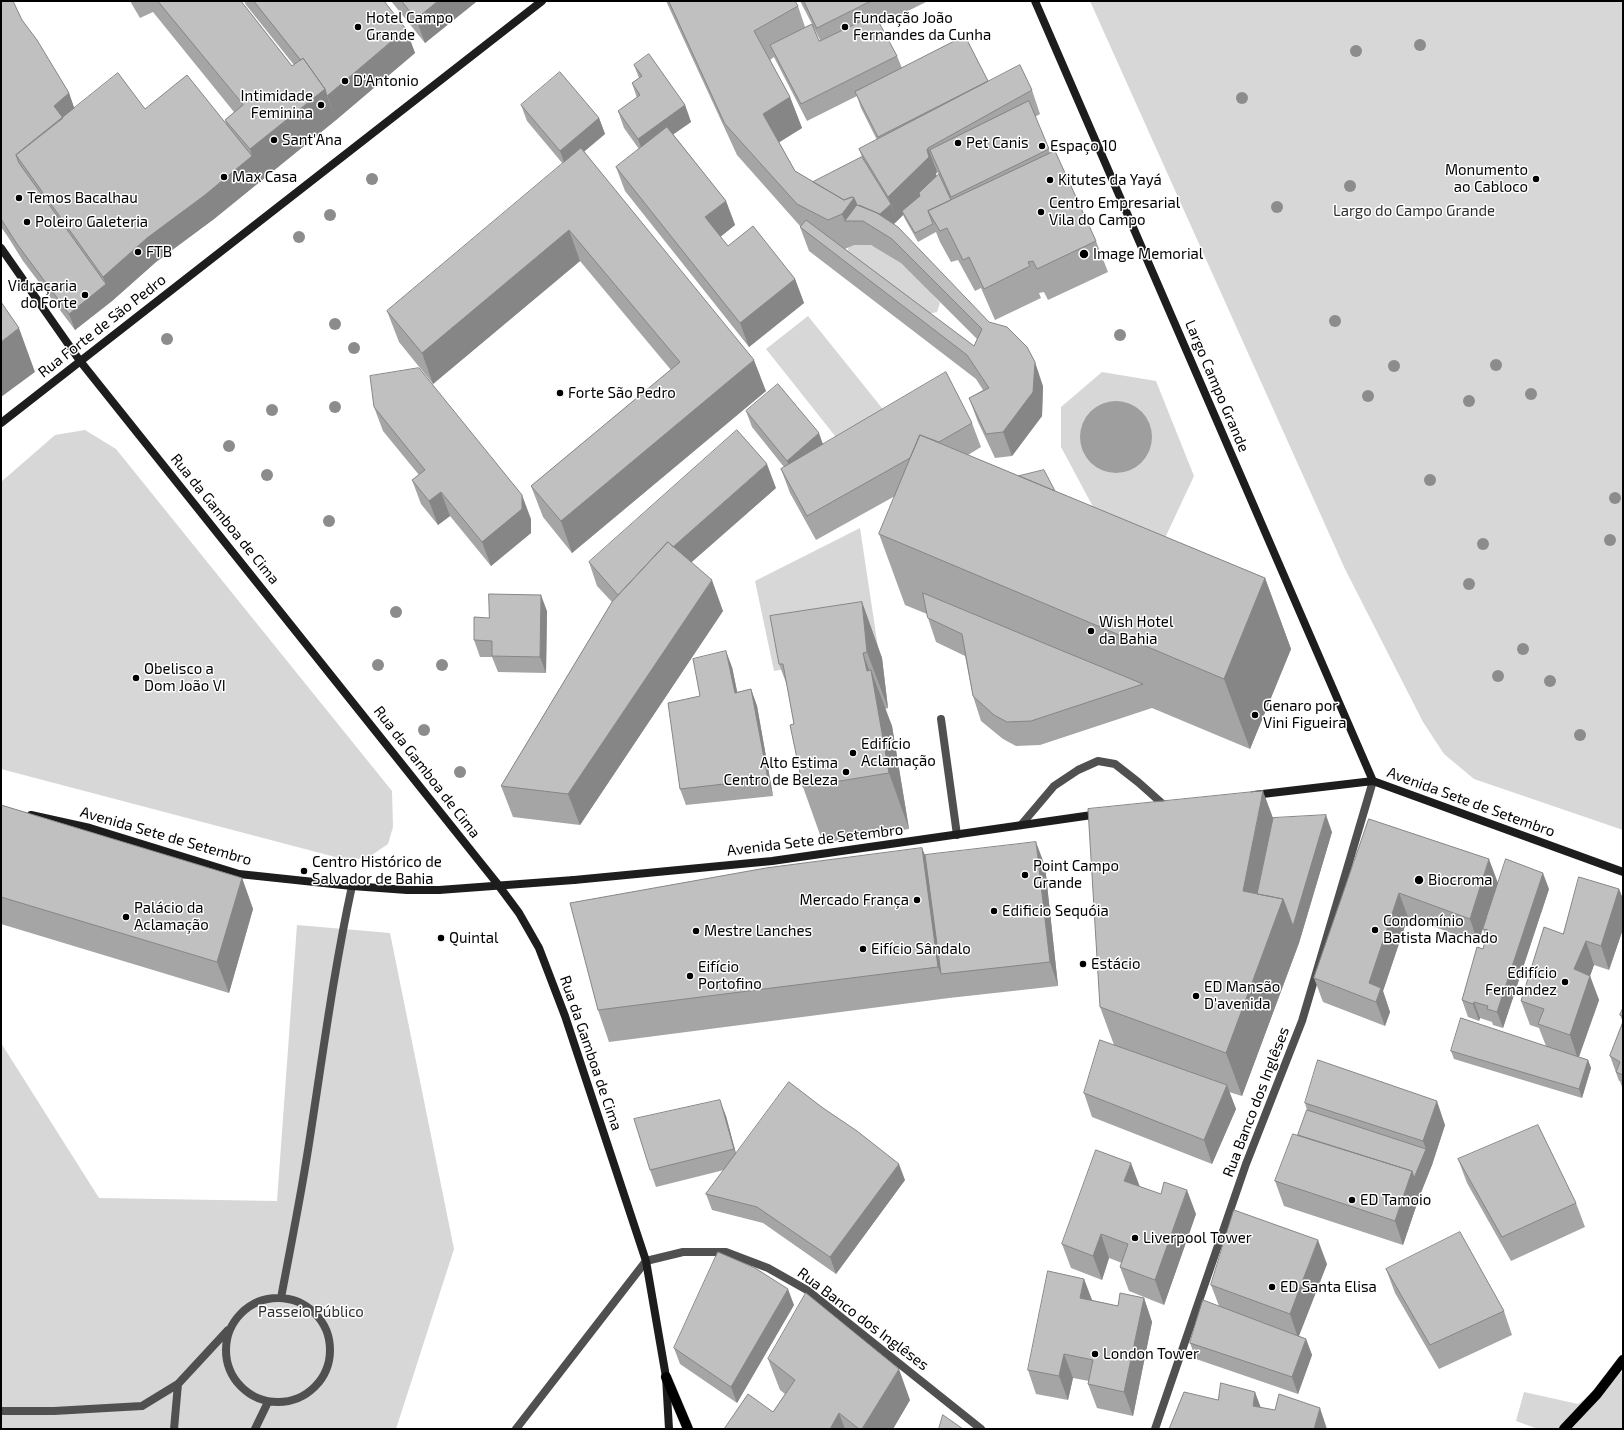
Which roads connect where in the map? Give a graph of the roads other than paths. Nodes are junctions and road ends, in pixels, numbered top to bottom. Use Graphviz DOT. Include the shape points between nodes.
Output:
graph roads {
  1 [pos="542,1"];
  2 [pos="1035,1"];
  3 [pos="1,248"];
  4 [pos="80,361"];
  5 [pos="1,423"];
  6 [pos="941,719"];
  7 [pos="1373,781"];
  8 [pos="1242,797"];
  9 [pos="1169,805"];
  10 [pos="1150,808"];
  11 [pos="23,813"];
  12 [pos="1104,814"];
  13 [pos="1021,825"];
  14 [pos="957,836"];
  15 [pos="1623,872"];
  16 [pos="352,886"];
  17 [pos="646,1261"];
  18 [pos="281,1298"];
  19 [pos="230,1328"];
  20 [pos="1623,1360"];
  21 [pos="666,1377"];
  22 [pos="178,1384"];
  23 [pos="268,1402"];
  24 [pos="1,1411"];
  25 [pos="174,1429"];
  26 [pos="255,1429"];
  27 [pos="516,1429"];
  28 [pos="670,1429"];
  29 [pos="688,1429"];
  30 [pos="981,1429"];
  31 [pos="1155,1429"];
  32 [pos="1564,1429"];
  1 -- 4 [label="main road, Rua Forte de São Pedro"];
  2 -- 7 [label="main road, Largo Campo Grande"];
  3 -- 4 [label="main road, Rua da Gamboa de Cima"];
  4 -- 5 [label="main road, Rua Forte de São Pedro"];
  4 -- 17 [label="main road, Rua da Gamboa de Cima" via="519,913 539,948 565,1016"];
  6 -- 14 [label="street"];
  7 -- 8 [label="main road, Avenida Sete de Setembro"];
  7 -- 15 [label="main road, Avenida Sete de Setembro"];
  7 -- 31 [label="street, Rua Banco dos Inglêses" via="1302,1021 1246,1164"];
  9 -- 10 [label="main road"];
  9 -- 13 [label="street" via="1115,764 1098,761 1078,770 1054,786"];
  11 -- 16 [label="main road, Avenida Sete de Setembro" via="90,828 239,874"];
  12 -- 13 [label="main road, Avenida Sete de Setembro"];
  13 -- 14 [label="main road, Avenida Sete de Setembro"];
  14 -- 16 [label="main road, Avenida Sete de Setembro, bridge" via="772,861 574,880 439,890"];
  16 -- 18 [label="street" via="342,930 310,1138"];
  17 -- 21 [label="main road, Rua da Gamboa de Cima"];
  17 -- 27 [label="street"];
  17 -- 30 [label="street, Rua Banco dos Inglêses" via="683,1252 726,1252 768,1268 807,1290"];
  18 -- 19 [label="street" via="266,1299 251,1305 238,1314"];
  18 -- 23 [label="street" via="298,1301 320,1319 330,1340 330,1357 326,1374 316,1388 301,1398 286,1403"];
  19 -- 22 [label="street"];
  19 -- 23 [label="street" via="226,1343 226,1359 231,1374 240,1387 253,1397"];
  20 -- 32 [label="main road" via="1597,1394"];
  21 -- 28 [label="main road, Rua da Gamboa de Cima"];
  21 -- 29 [label="main road"];
  22 -- 24 [label="street" via="142,1406"];
  22 -- 25 [label="street"];
  23 -- 26 [label="street"];
}
